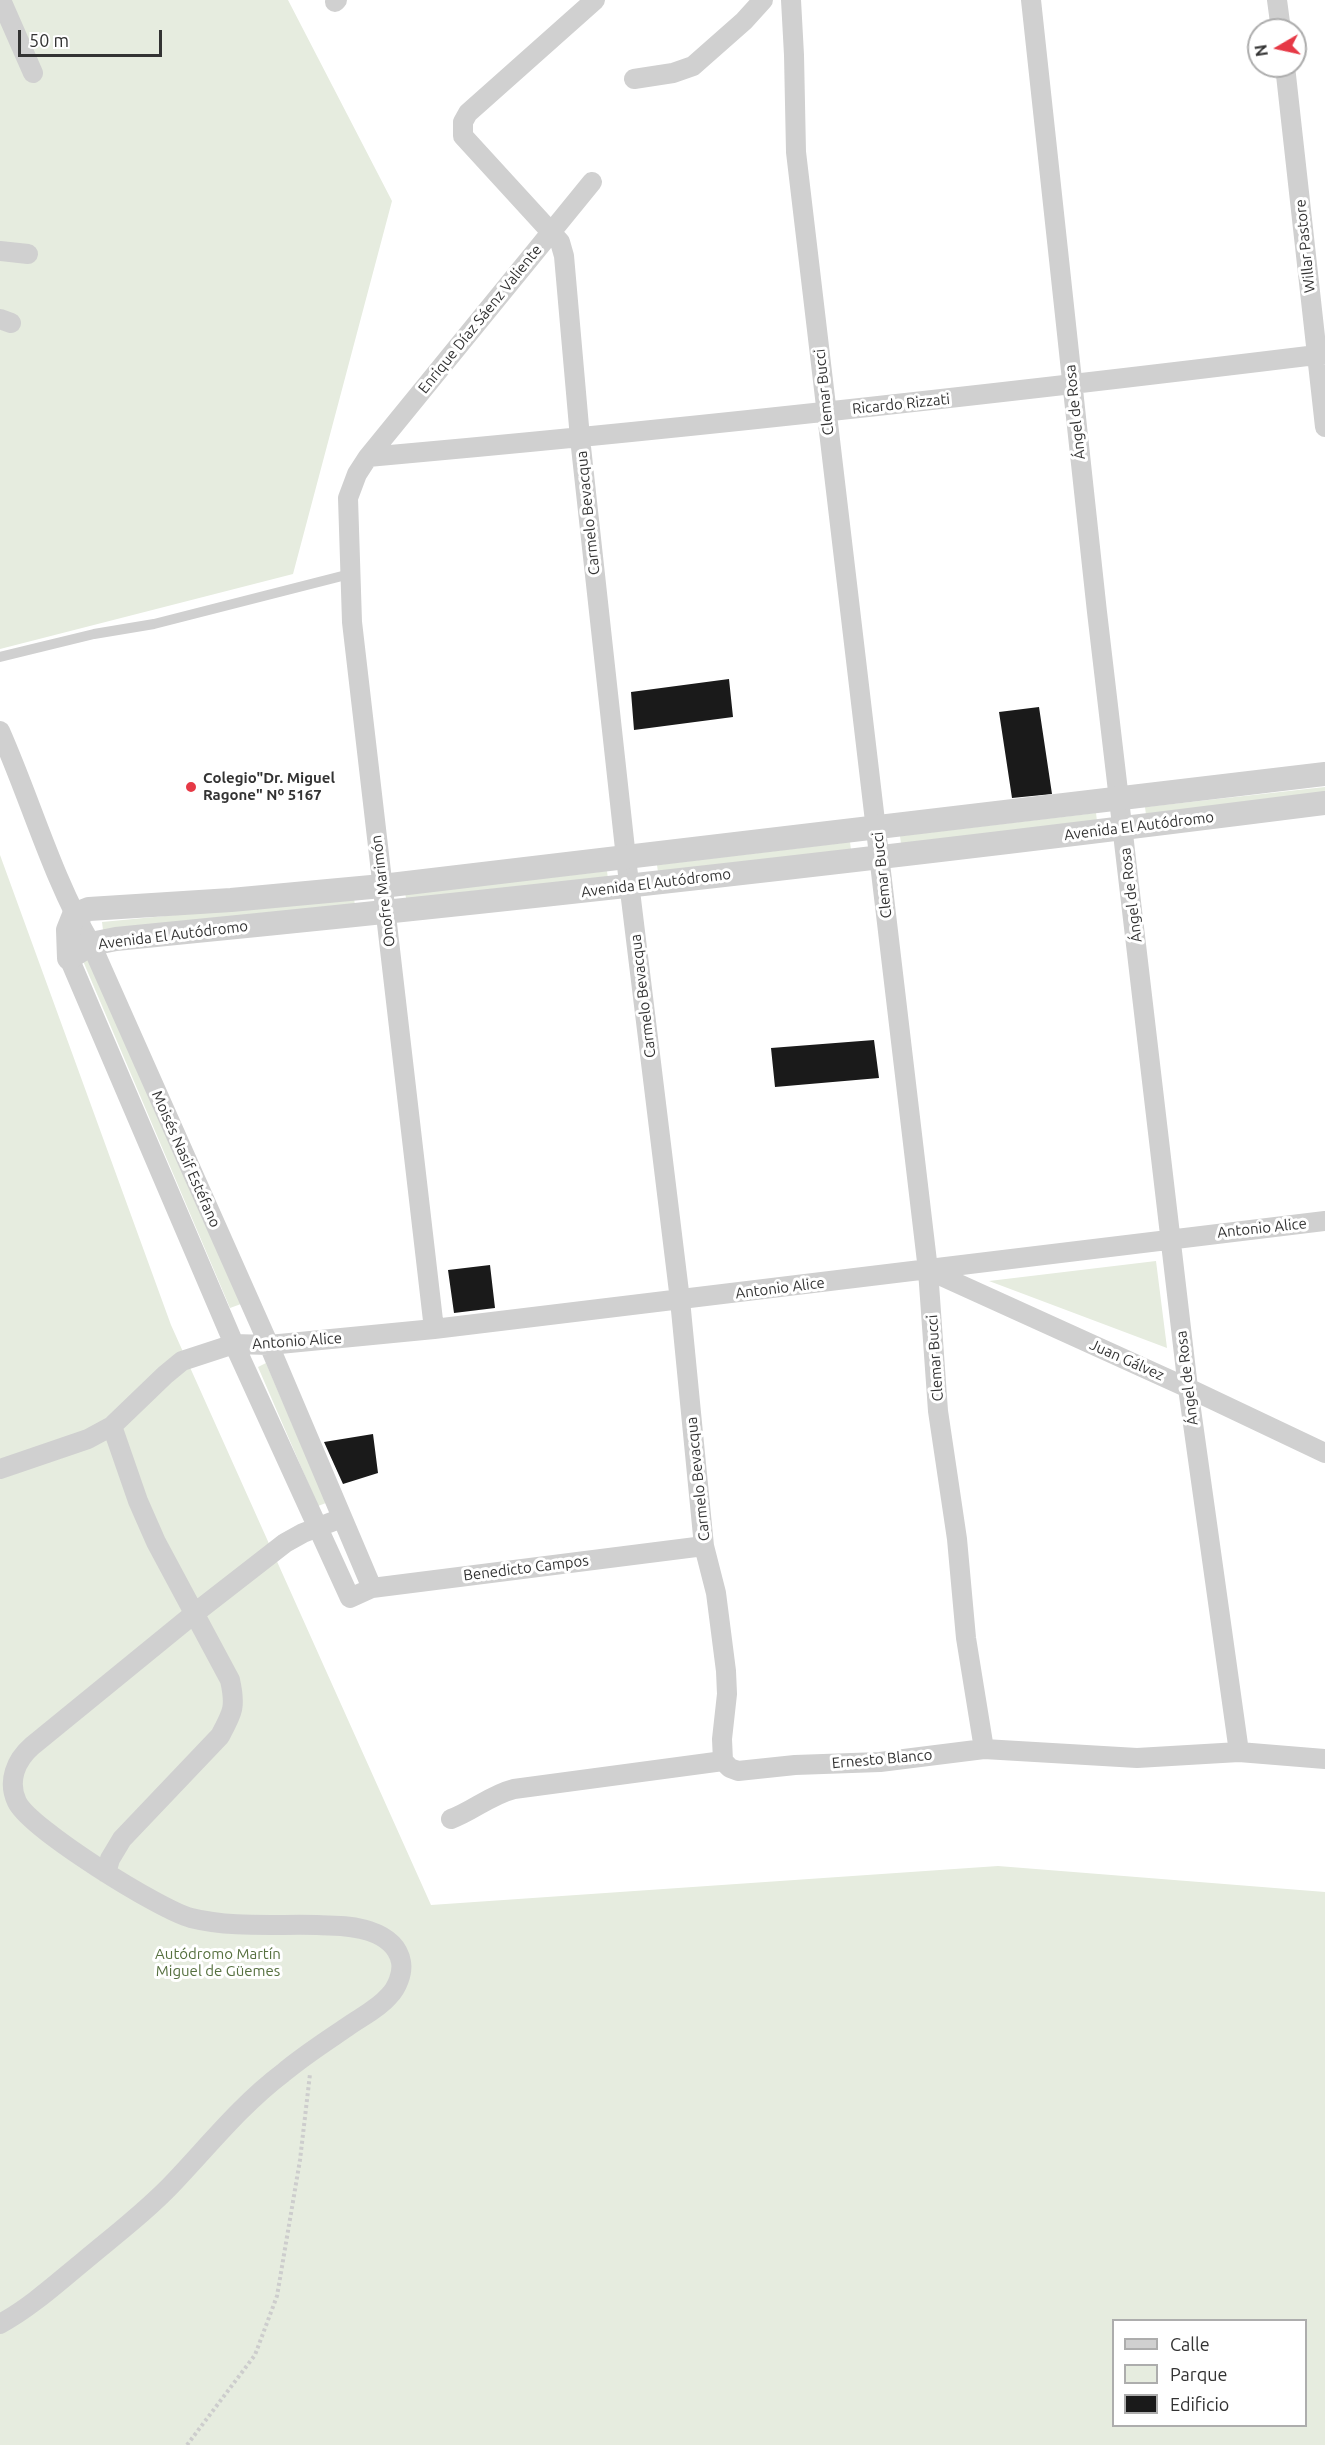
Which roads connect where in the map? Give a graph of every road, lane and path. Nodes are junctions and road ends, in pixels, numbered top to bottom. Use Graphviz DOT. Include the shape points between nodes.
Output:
graph roads {
  1 [pos="1,0"];
  2 [pos="595,0"];
  3 [pos="764,0"];
  4 [pos="791,0"];
  5 [pos="1031,0"];
  6 [pos="1277,0"];
  7 [pos="1279,18"];
  8 [pos="33,73"];
  9 [pos="1286,78"];
  10 [pos="634,79"];
  11 [pos="592,182"];
  12 [pos="551,232"];
  13 [pos="0,251"];
  14 [pos="28,254"];
  15 [pos="1321,355"];
  16 [pos="1072,386"];
  17 [pos="826,412"];
  18 [pos="1325,427"];
  19 [pos="580,438"];
  20 [pos="368,457"];
  21 [pos="350,574"];
  22 [pos="0,657"];
  23 [pos="0,731"];
  24 [pos="1325,774"];
  25 [pos="1120,799"];
  26 [pos="1325,803"];
  27 [pos="877,828"];
  28 [pos="1124,828"];
  29 [pos="880,856"];
  30 [pos="626,858"];
  31 [pos="382,886"];
  32 [pos="630,886"];
  33 [pos="386,913"];
  34 [pos="74,915"];
  35 [pos="91,944"];
  36 [pos="69,958"];
  37 [pos="1325,1221"];
  38 [pos="1172,1238"];
  39 [pos="928,1270"];
  40 [pos="680,1300"];
  41 [pos="434,1329"];
  42 [pos="234,1344"];
  43 [pos="269,1346"];
  44 [pos="1188,1388"];
  45 [pos="112,1426"];
  46 [pos="1325,1453"];
  47 [pos="0,1469"];
  48 [pos="342,1518"];
  49 [pos="319,1528"];
  50 [pos="704,1546"];
  51 [pos="372,1588"];
  52 [pos="350,1598"];
  53 [pos="195,1613"];
  54 [pos="984,1749"];
  55 [pos="1239,1752"];
  56 [pos="1325,1759"];
  57 [pos="723,1761"];
  58 [pos="451,1819"];
  59 [pos="106,1873"];
  60 [pos="308,2053"];
  61 [pos="0,2324"];
  62 [pos="187,2445"];
  1 -- 8 [label="street"];
  2 -- 12 [label="street, Carmelo Bevacqua" via="468,113 463,122 468,145"];
  3 -- 10 [label="street" via="693,66"];
  4 -- 17 [label="street, Clemar Bucci" via="796,152"];
  5 -- 16 [label="street, Ángel de Rosa"];
  6 -- 7 [label="street"];
  9 -- 15 [label="street, Willar Pastore"];
  11 -- 12 [label="street, Enrique Díaz Sáenz Valiente"];
  12 -- 19 [label="street, Carmelo Bevacqua" via="564,256"];
  12 -- 20 [label="street, Enrique Díaz Sáenz Valiente"];
  13 -- 14 [label="street"];
  15 -- 16 [label="street, Ricardo Rizzati"];
  15 -- 18 [label="street, Willar Pastore"];
  16 -- 17 [label="street, Ricardo Rizzati"];
  16 -- 25 [label="street, Ángel de Rosa"];
  17 -- 19 [label="street, Ricardo Rizzati"];
  17 -- 27 [label="street, Clemar Bucci"];
  19 -- 20 [label="street, Ricardo Rizzati"];
  19 -- 30 [label="street, Carmelo Bevacqua"];
  20 -- 21 [label="street, Onofre Marimón" via="348,498"];
  21 -- 22 [label="lane" via="154,624"];
  21 -- 31 [label="street, Onofre Marimón"];
  23 -- 34 [label="street, Moisés Nasif Estéfano"];
  24 -- 25 [label="street, Avenida El Autódromo"];
  25 -- 27 [label="street, Avenida El Autódromo"];
  25 -- 28 [label="street, Ángel de Rosa"];
  26 -- 28 [label="street, Avenida El Autódromo"];
  27 -- 29 [label="street, Clemar Bucci"];
  27 -- 30 [label="street, Avenida El Autódromo"];
  28 -- 29 [label="street, Avenida El Autódromo"];
  28 -- 38 [label="street, Ángel de Rosa"];
  29 -- 32 [label="street, Avenida El Autódromo"];
  29 -- 39 [label="street, Clemar Bucci"];
  30 -- 31 [label="street, Avenida El Autódromo"];
  30 -- 32 [label="street, Carmelo Bevacqua"];
  31 -- 33 [label="street, Onofre Marimón"];
  31 -- 34 [label="street, Avenida El Autódromo" via="89,909"];
  32 -- 33 [label="street, Avenida El Autódromo"];
  32 -- 40 [label="street, Carmelo Bevacqua"];
  33 -- 35 [label="street, Avenida El Autódromo"];
  33 -- 41 [label="street, Onofre Marimón"];
  34 -- 35 [label="street, Moisés Nasif Estéfano"];
  34 -- 36 [label="street" via="68,930"];
  35 -- 36 [label="street, Avenida El Autódromo"];
  35 -- 43 [label="street, Moisés Nasif Estéfano"];
  36 -- 42 [label="street, Moisés Nasif Estéfano"];
  37 -- 38 [label="street, Antonio Alice"];
  38 -- 39 [label="street, Antonio Alice"];
  38 -- 44 [label="street, Ángel de Rosa"];
  39 -- 40 [label="street, Antonio Alice"];
  39 -- 44 [label="street, Juan Gálvez"];
  39 -- 54 [label="street, Clemar Bucci" via="938,1411"];
  40 -- 41 [label="street, Antonio Alice"];
  40 -- 50 [label="street, Carmelo Bevacqua"];
  41 -- 43 [label="street, Antonio Alice"];
  42 -- 43 [label="street, Antonio Alice"];
  42 -- 45 [label="street" via="182,1361"];
  42 -- 49 [label="street, Moisés Nasif Estéfano"];
  43 -- 48 [label="street, Moisés Nasif Estéfano"];
  44 -- 46 [label="street, Juan Gálvez"];
  44 -- 55 [label="street, Ángel de Rosa"];
  45 -- 47 [label="street" via="88,1439"];
  45 -- 53 [label="street" via="138,1502"];
  48 -- 49 [label="street"];
  48 -- 51 [label="street, Moisés Nasif Estéfano"];
  49 -- 52 [label="street, Moisés Nasif Estéfano"];
  49 -- 53 [label="street" via="285,1543"];
  50 -- 51 [label="street, Benedicto Campos"];
  50 -- 57 [label="street, Carmelo Bevacqua" via="716,1593 726,1671"];
  51 -- 52 [label="street, Benedicto Campos"];
  53 -- 59 [label="street" via="230,1680 234,1700 230,1717 210,1748 122,1839"];
  53 -- 59 [label="street" via="32,1746 14,1769 17,1803 33,1820"];
  54 -- 55 [label="street, Ernesto Blanco" via="1137,1758"];
  54 -- 57 [label="street, Ernesto Blanco" via="880,1762 738,1771"];
  55 -- 56 [label="street, Ernesto Blanco"];
  57 -- 58 [label="street, Ernesto Blanco" via="514,1789"];
  59 -- 60 [label="street" via="141,1896 190,1918 344,1926 385,1938 396,1948 401,1962 401,1972 390,1995"];
  60 -- 61 [label="street" via="255,2095 142,2213 39,2298"];
  60 -- 62 [label="path" via="306,2121 277,2296 255,2355"];
}
